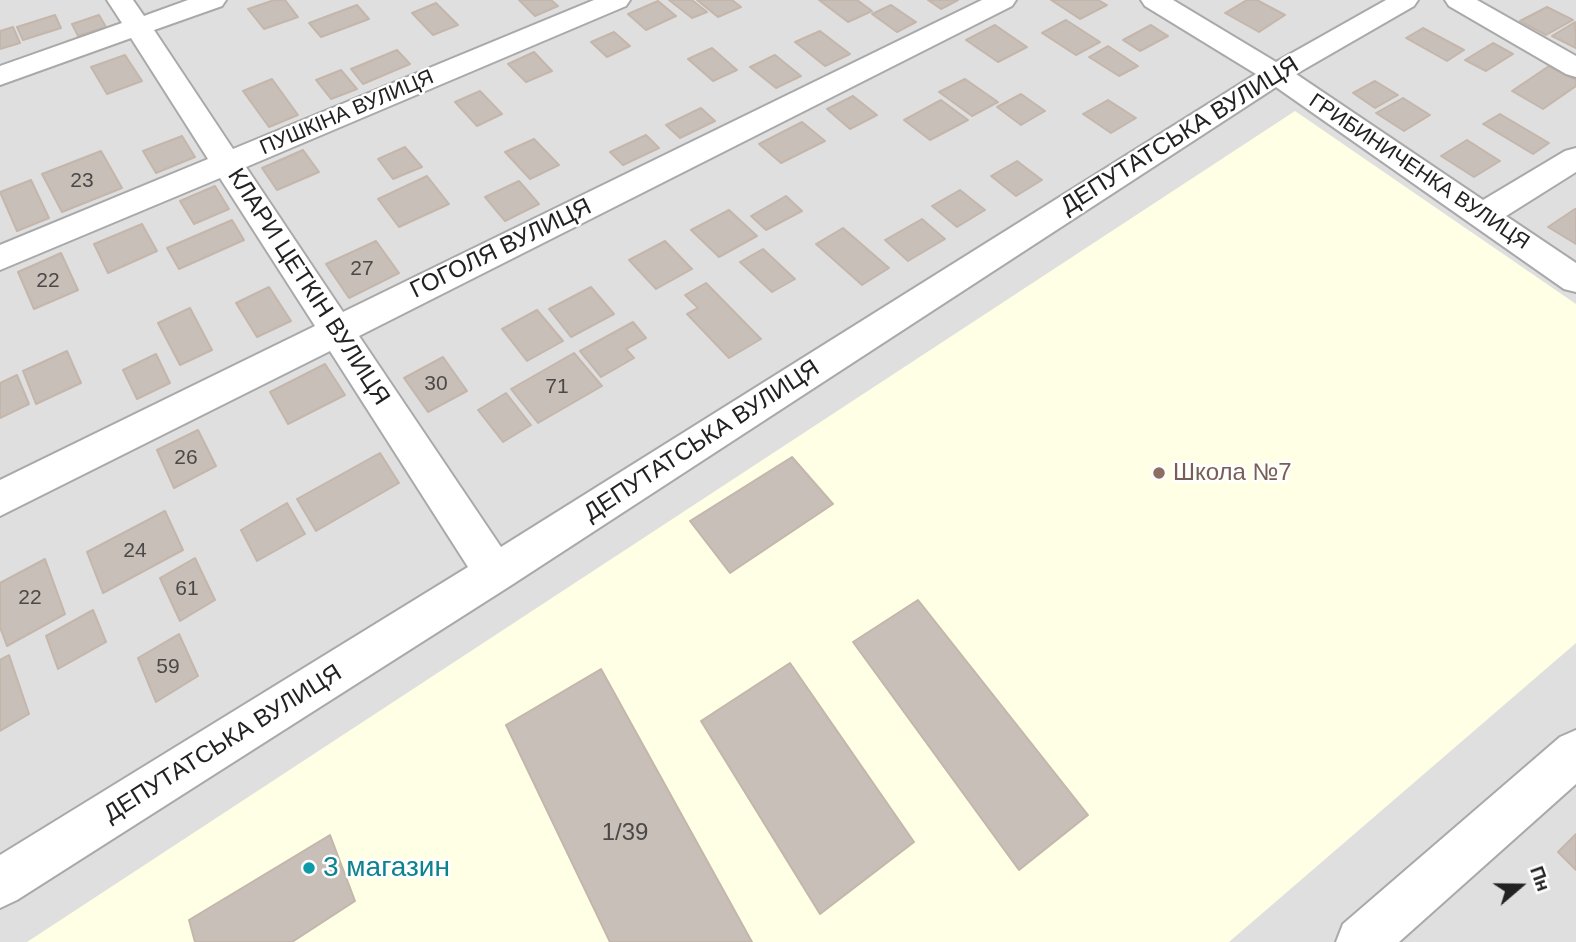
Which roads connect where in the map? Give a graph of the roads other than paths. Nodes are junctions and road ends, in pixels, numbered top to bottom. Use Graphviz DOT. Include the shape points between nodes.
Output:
graph roads {
  1 [pos="214,0"];
  2 [pos="617,0"];
  3 [pos="1003,0"];
  4 [pos="1154,0"];
  5 [pos="1405,0"];
  6 [pos="1458,0"];
  7 [pos="129,13"];
  8 [pos="1576,68"];
  9 [pos="1276,74"];
  10 [pos="0,76"];
  11 [pos="1576,159"];
  12 [pos="227,163"];
  13 [pos="1483,215"];
  14 [pos="0,258"];
  15 [pos="1576,280"];
  16 [pos="337,331"];
  17 [pos="0,499"];
  18 [pos="495,573"];
  19 [pos="1576,753"];
  20 [pos="0,883"];
  21 [pos="1361,942"];
  1 -- 7 [label="street"];
  2 -- 12 [label="street, ПУШКІНА ВУЛИЦЯ"];
  3 -- 16 [label="street, ГОГОЛЯ ВУЛИЦЯ"];
  4 -- 9 [label="street, ГРИБИНИЧЕНКА ВУЛИЦЯ"];
  5 -- 9 [label="street, ДЕПУТАТСЬКА ВУЛИЦЯ"];
  6 -- 8 [label="street"];
  7 -- 10 [label="street"];
  7 -- 12 [label="street, КЛАРИ ЦЕТКІН ВУЛИЦЯ"];
  9 -- 13 [label="street, ГРИБИНИЧЕНКА ВУЛИЦЯ"];
  9 -- 18 [label="street, ДЕПУТАТСЬКА ВУЛИЦЯ"];
  11 -- 13 [label="street"];
  12 -- 14 [label="street, ПУШКІНА ВУЛИЦЯ"];
  12 -- 16 [label="street, КЛАРИ ЦЕТКІН ВУЛИЦЯ"];
  13 -- 15 [label="street, ГРИБИНИЧЕНКА ВУЛИЦЯ"];
  16 -- 17 [label="street, ГОГОЛЯ ВУЛИЦЯ"];
  16 -- 18 [label="street, КЛАРИ ЦЕТКІН ВУЛИЦЯ"];
  18 -- 20 [label="street, ДЕПУТАТСЬКА ВУЛИЦЯ"];
  19 -- 21 [label="street"];
}
